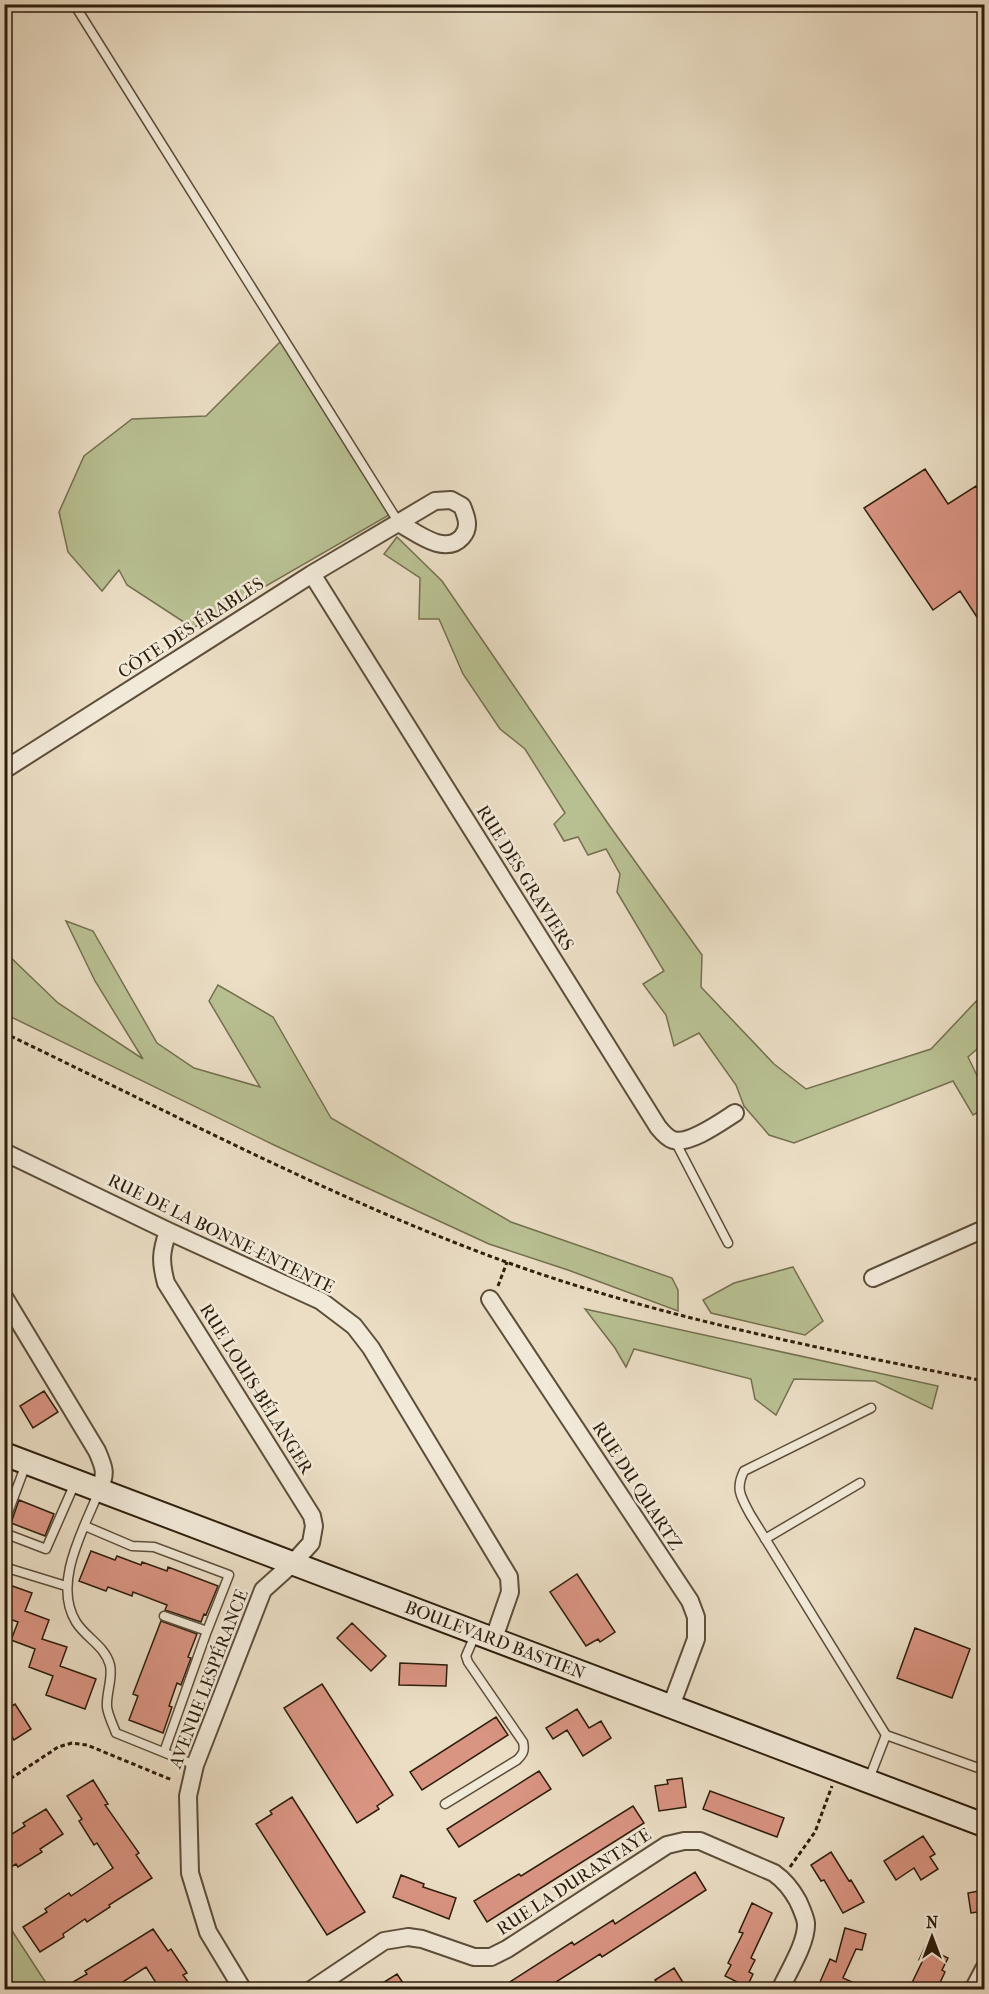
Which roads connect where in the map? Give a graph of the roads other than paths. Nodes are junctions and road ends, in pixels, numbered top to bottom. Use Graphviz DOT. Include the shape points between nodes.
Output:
graph roads {
  1 [pos="74,4"];
  2 [pos="399,523"];
  3 [pos="312,574"];
  4 [pos="4,770"];
  5 [pos="735,1113"];
  6 [pos="675,1141"];
  7 [pos="4,1152"];
  8 [pos="984,1229"];
  9 [pos="168,1231"];
  10 [pos="728,1243"];
  11 [pos="873,1278"];
  12 [pos="494,1292"];
  13 [pos="4,1297"];
  14 [pos="871,1408"];
  15 [pos="4,1454"];
  16 [pos="27,1462"];
  17 [pos="76,1481"];
  18 [pos="860,1483"];
  19 [pos="99,1490"];
  20 [pos="4,1523"];
  21 [pos="85,1526"];
  22 [pos="4,1533"];
  23 [pos="765,1539"];
  24 [pos="293,1563"];
  25 [pos="4,1567"];
  26 [pos="66,1586"];
  27 [pos="164,1616"];
  28 [pos="207,1631"];
  29 [pos="485,1635"];
  30 [pos="670,1706"];
  31 [pos="886,1734"];
  32 [pos="164,1752"];
  33 [pos="195,1765"];
  34 [pos="984,1770"];
  35 [pos="869,1781"];
  36 [pos="445,1804"];
  37 [pos="984,1825"];
  38 [pos="984,1969"];
  39 [pos="243,1989"];
  40 [pos="311,1989"];
  41 [pos="780,1989"];
  42 [pos="973,1989"];
  1 -- 2 [label="lane"];
  2 -- 3 [label="street, CÔTE DES ÉRABLES"];
  3 -- 4 [label="street, CÔTE DES ÉRABLES"];
  3 -- 6 [label="street, RUE DES GRAVIERS" via="658,1127"];
  5 -- 6 [label="street" via="696,1136"];
  6 -- 10 [label="lane"];
  7 -- 9 [label="street, RUE DE LA BONNE-ENTENTE"];
  8 -- 11 [label="street"];
  9 -- 24 [label="street, RUE LOUIS-BÉLANGER" via="161,1250 166,1283 312,1516 311,1543"];
  9 -- 29 [label="street, RUE DE LA BONNE-ENTENTE" via="321,1301 354,1326 509,1577 510,1592"];
  12 -- 30 [label="street, RUE DU QUARTZ" via="690,1601 696,1617 696,1639"];
  13 -- 19 [label="street" via="97,1451 105,1478"];
  14 -- 23 [label="lane" via="744,1471 738,1482 741,1496"];
  15 -- 16 [label="main road, BOULEVARD BASTIEN"];
  16 -- 17 [label="main road, BOULEVARD BASTIEN"];
  16 -- 20 [label="lane"];
  17 -- 19 [label="main road, BOULEVARD BASTIEN"];
  17 -- 22 [label="lane" via="46,1549"];
  18 -- 23 [label="lane"];
  19 -- 21 [label="lane"];
  19 -- 24 [label="main road, BOULEVARD BASTIEN"];
  21 -- 26 [label="lane"];
  21 -- 28 [label="lane" via="132,1546 154,1547 229,1575"];
  23 -- 31 [label="lane"];
  24 -- 29 [label="main road, BOULEVARD BASTIEN"];
  24 -- 33 [label="street, AVENUE LESPÉRANCE" via="263,1590"];
  25 -- 26 [label="lane"];
  26 -- 32 [label="lane" via="77,1623 102,1649 110,1665 107,1708 116,1733"];
  27 -- 28 [label="lane"];
  28 -- 32 [label="lane"];
  29 -- 30 [label="main road, BOULEVARD BASTIEN"];
  29 -- 36 [label="lane" via="466,1656 468,1662 525,1749 517,1760"];
  30 -- 35 [label="main road, BOULEVARD BASTIEN"];
  31 -- 34 [label="lane"];
  31 -- 35 [label="lane"];
  32 -- 33 [label="lane"];
  33 -- 39 [label="street, AVENUE LESPÉRANCE" via="188,1796 190,1873 208,1932"];
  35 -- 37 [label="main road, BOULEVARD BASTIEN"];
  38 -- 42 [label="street"];
  40 -- 41 [label="street, RUE LA DURANTAYE" via="384,1941 422,1939 474,1958 491,1957 667,1845 684,1841 700,1841 774,1873 795,1895 806,1924 803,1941"];
}
